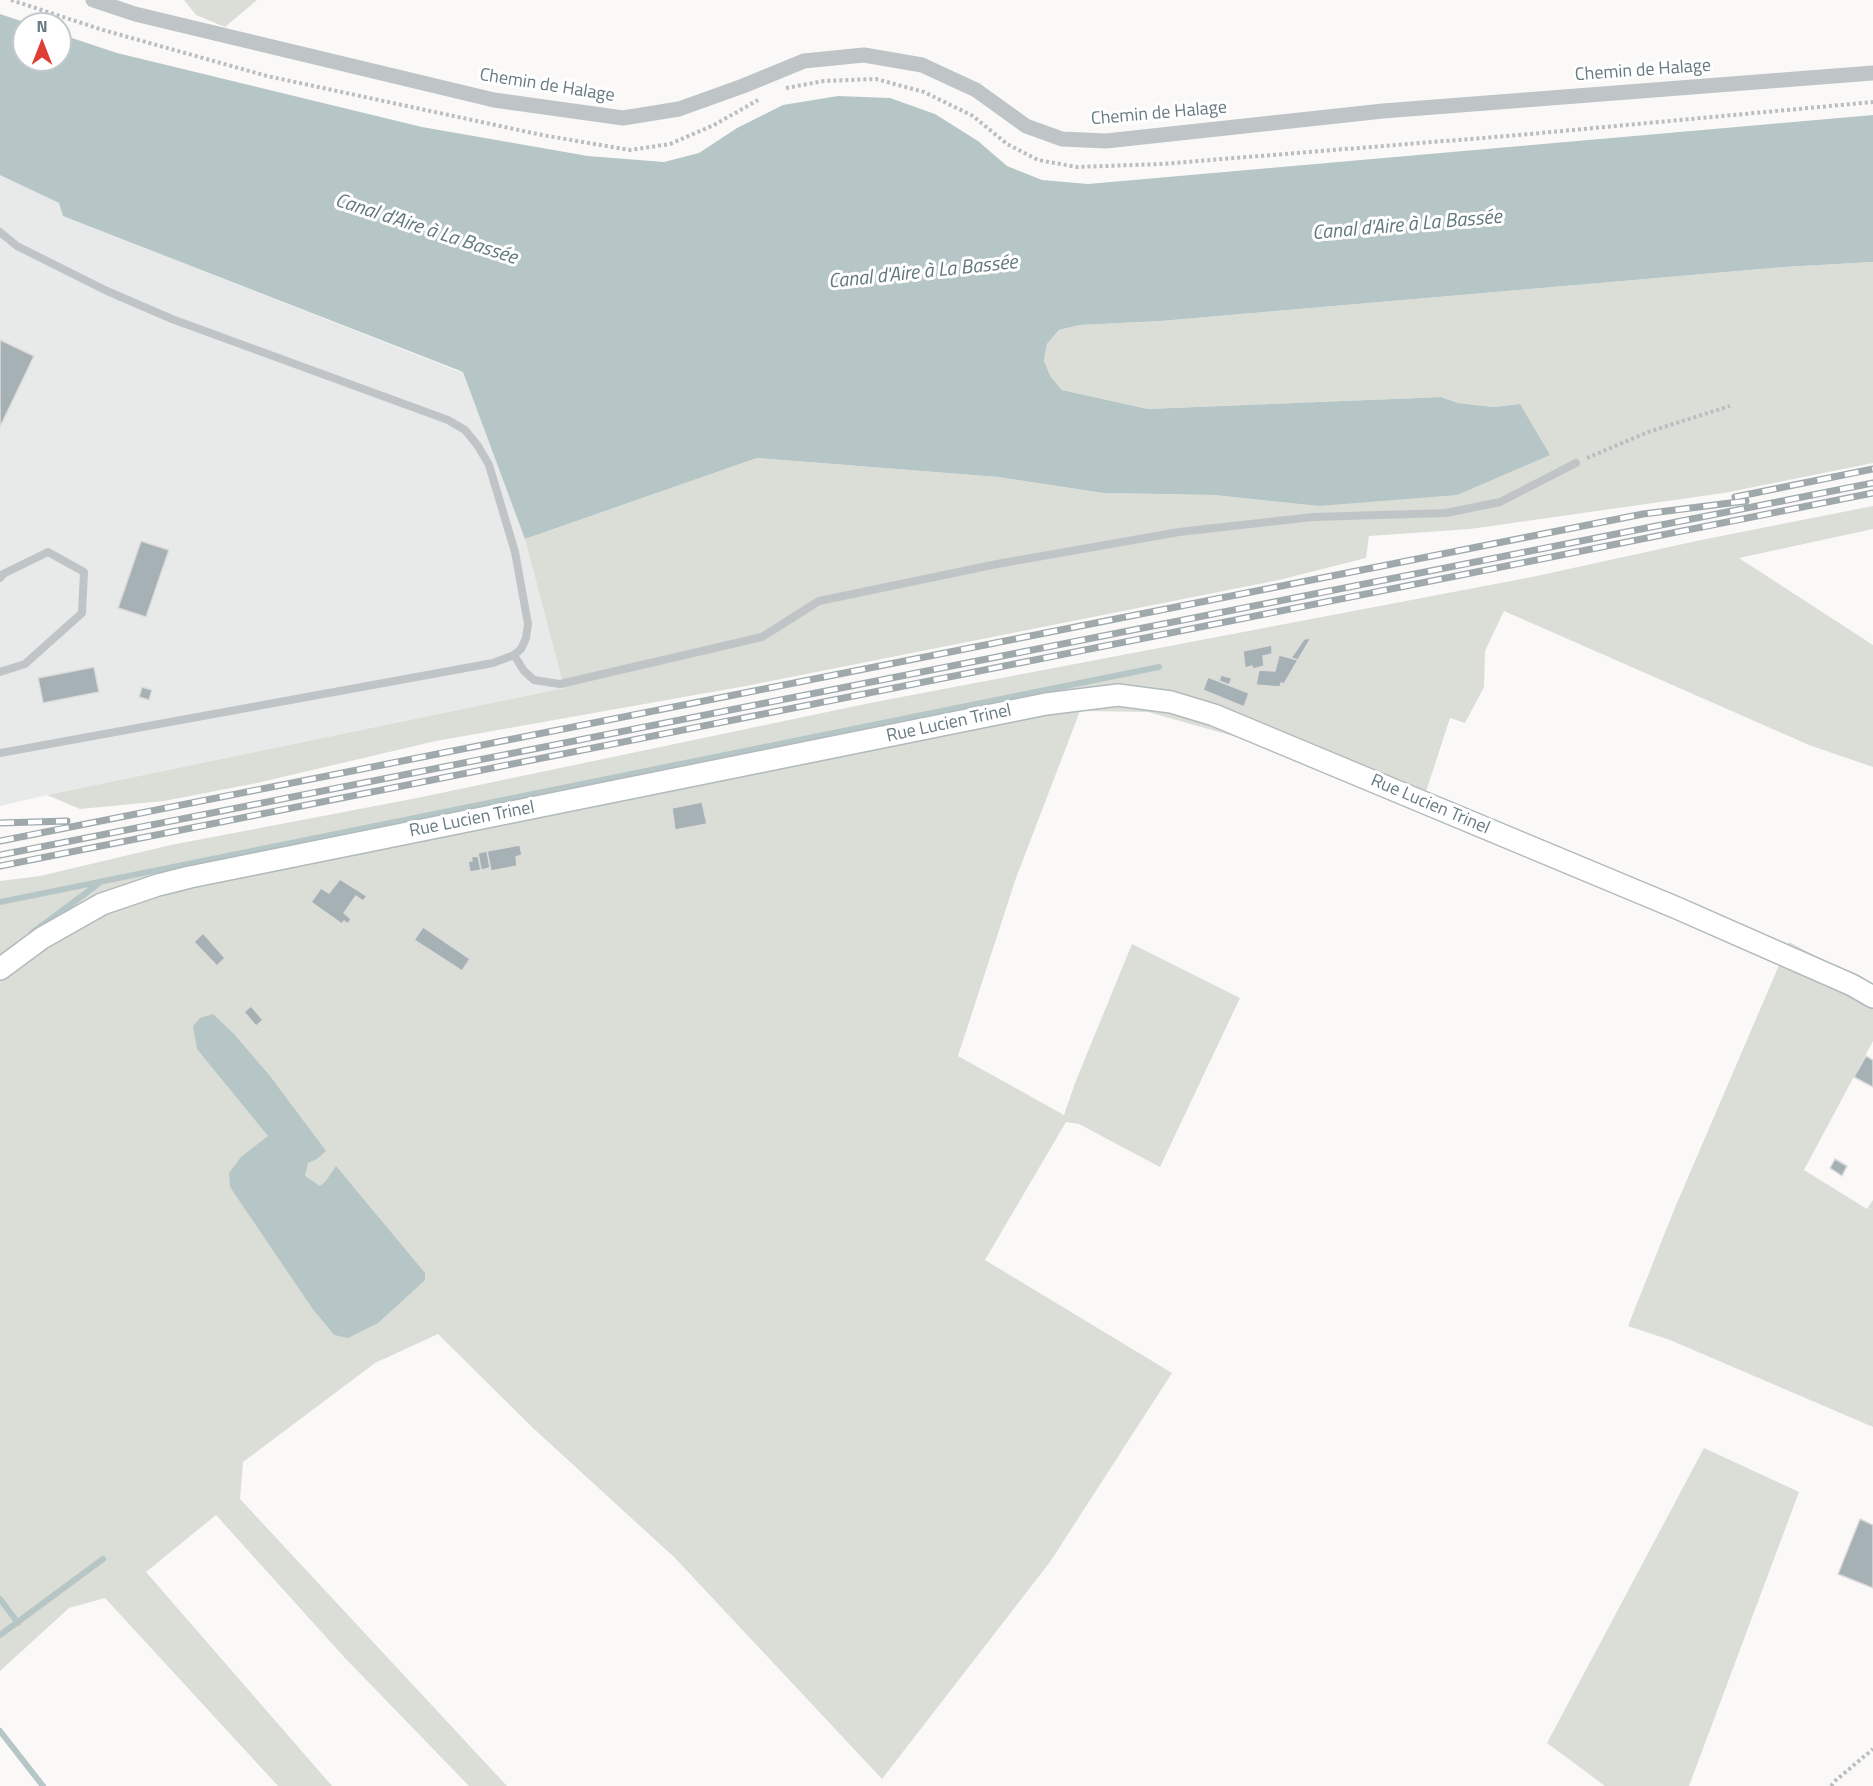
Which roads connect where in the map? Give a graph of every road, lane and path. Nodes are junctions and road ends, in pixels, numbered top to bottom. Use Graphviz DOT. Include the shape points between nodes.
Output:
graph roads {
  1 [pos="11,0"];
  2 [pos="93,0"];
  3 [pos="1873,73"];
  4 [pos="776,90"];
  5 [pos="766,95"];
  6 [pos="1873,102"];
  7 [pos="0,232"];
  8 [pos="1730,406"];
  9 [pos="1576,463"];
  10 [pos="0,578"];
  11 [pos="514,655"];
  12 [pos="0,672"];
  13 [pos="0,753"];
  14 [pos="0,969"];
  15 [pos="1873,997"];
  16 [pos="1873,1749"];
  17 [pos="1831,1786"];
  1 -- 5 [label="path" via="267,76 630,150 670,144"];
  2 -- 3 [label="street, Chemin de Halage" via="135,14 494,100 623,118 679,109 804,61 864,55 922,65 976,90 1026,126 1062,139 1106,141 1383,111"];
  4 -- 6 [label="path" via="824,81 876,79 924,92 973,116 1007,144 1038,160 1077,167 1161,164 1519,135"];
  7 -- 11 [label="lane" via="17,246 172,319 448,420 465,430 489,465 515,552 528,624 526,638"];
  8 -- 9 [label="path" via="1648,432"];
  9 -- 11 [label="lane" via="1500,502 1446,513 1313,517 1179,532 819,601 762,637 560,684 534,680"];
  10 -- 12 [label="lane" via="48,552 84,572 82,613 25,664"];
  11 -- 13 [label="lane" via="493,663"];
  14 -- 15 [label="street, Rue Lucien Trinel" via="42,938 102,904 190,877 1046,704 1118,695 1171,702 1214,715 1677,908"];
  16 -- 17 [label="path"];
}
